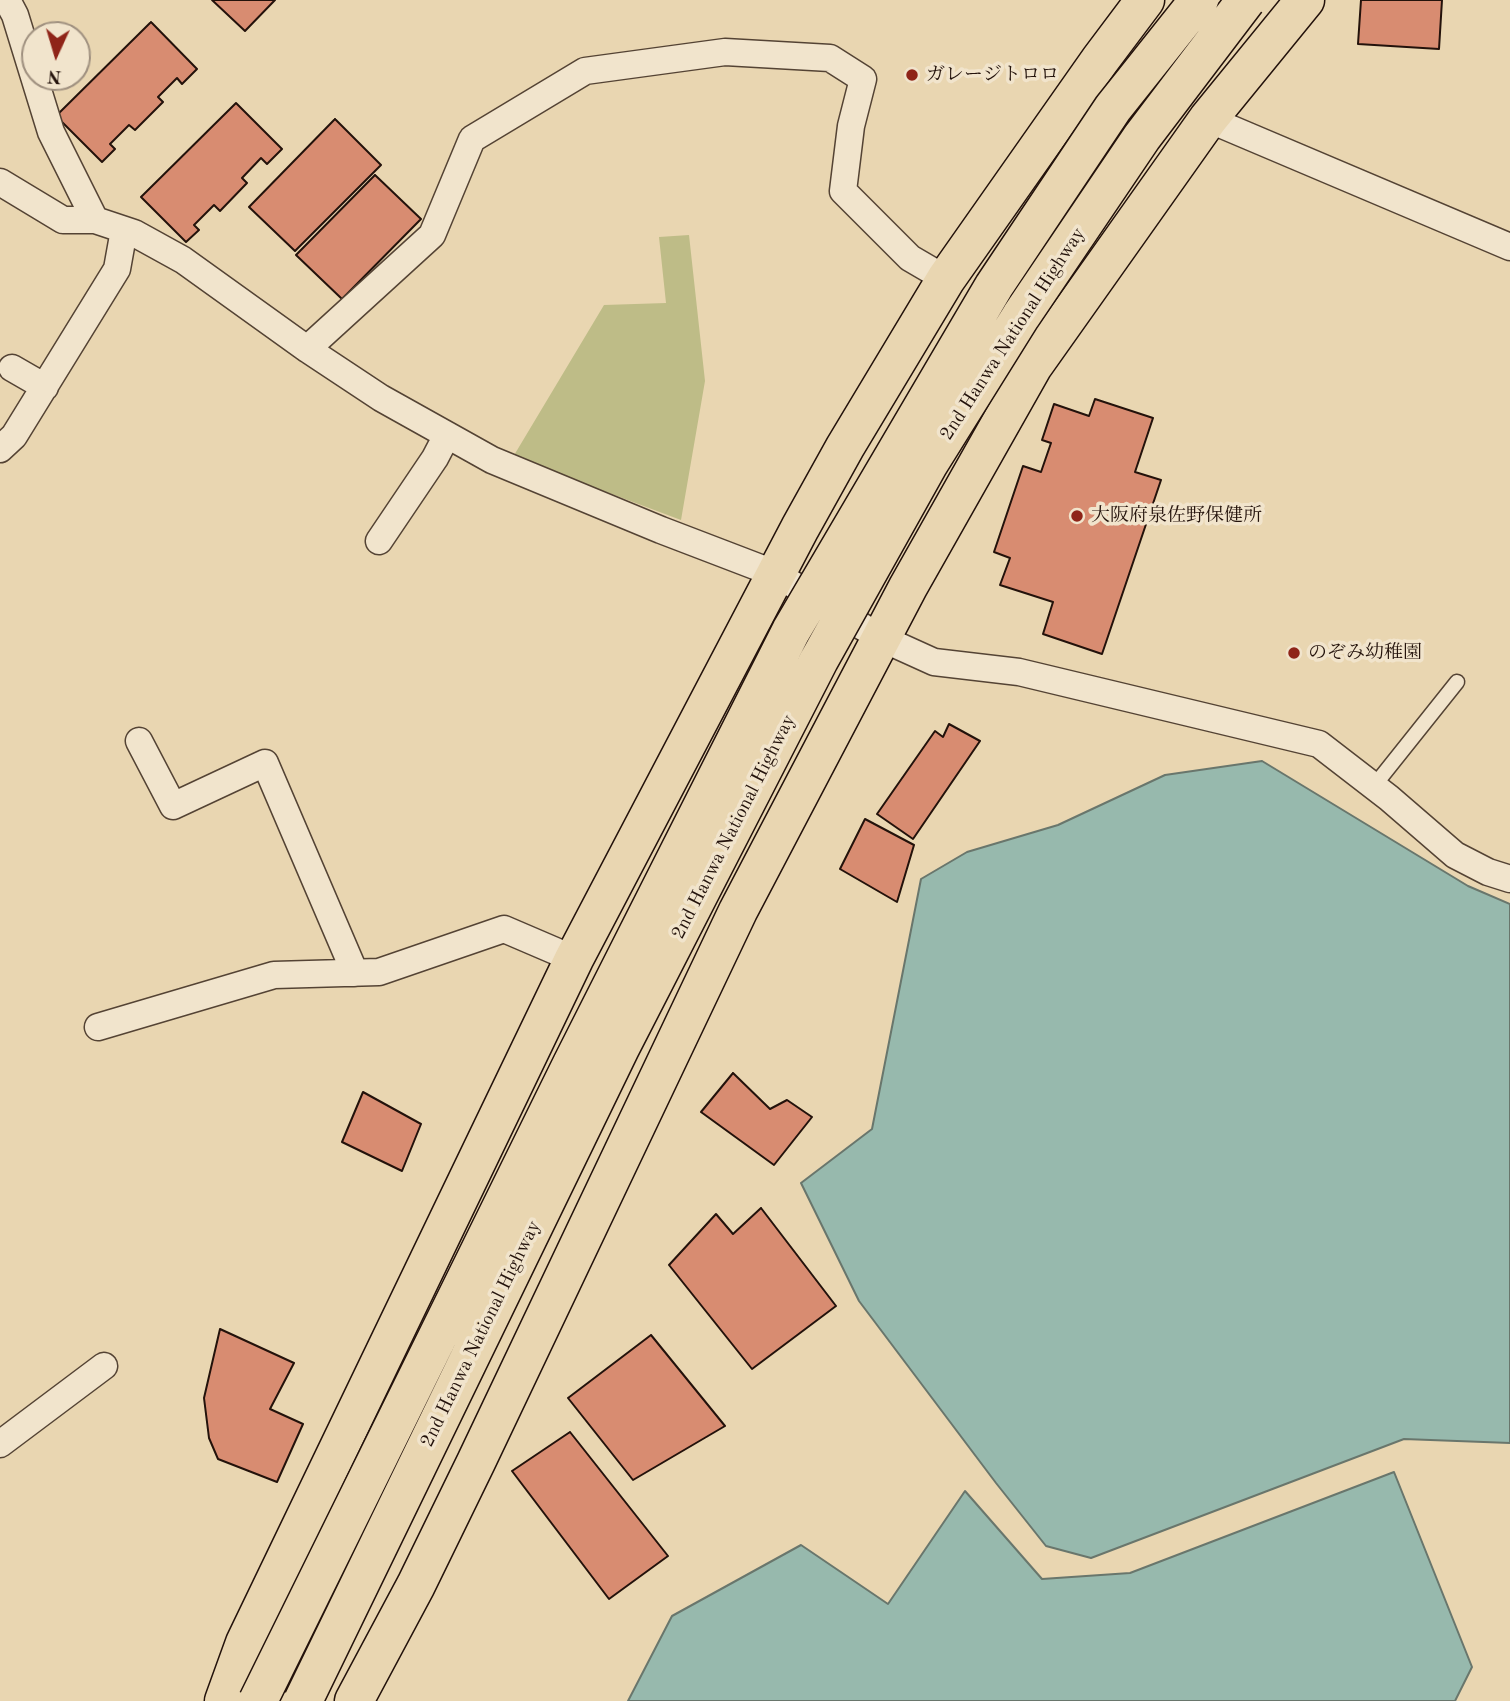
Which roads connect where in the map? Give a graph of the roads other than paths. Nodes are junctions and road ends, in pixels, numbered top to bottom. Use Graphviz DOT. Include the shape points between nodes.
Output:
graph roads {
  1 [pos="7,0"];
  2 [pos="1145,0"];
  3 [pos="1199,0"];
  4 [pos="1246,0"];
  5 [pos="1305,0"];
  6 [pos="1208,119"];
  7 [pos="0,182"];
  8 [pos="94,220"];
  9 [pos="124,230"];
  10 [pos="1510,247"];
  11 [pos="946,279"];
  12 [pos="307,349"];
  13 [pos="12,368"];
  14 [pos="45,387"];
  15 [pos="447,435"];
  16 [pos="0,449"];
  17 [pos="379,541"];
  18 [pos="776,574"];
  19 [pos="881,638"];
  20 [pos="1457,682"];
  21 [pos="139,741"];
  22 [pos="1382,792"];
  23 [pos="1510,880"];
  24 [pos="574,959"];
  25 [pos="355,973"];
  26 [pos="98,1027"];
  27 [pos="104,1366"];
  28 [pos="0,1444"];
  29 [pos="224,1701"];
  30 [pos="258,1701"];
  31 [pos="303,1701"];
  32 [pos="354,1701"];
  1 -- 8 [label="street" via="51,132"];
  2 -- 11 [label="highway"];
  3 -- 30 [label="highway, 2nd Hanwa National Highway, bridge" via="1113,108 994,286 790,631"];
  4 -- 31 [label="highway, 2nd Hanwa National Highway, bridge" via="1142,137 1021,316 928,465 819,660 620,1048"];
  5 -- 6 [label="highway"];
  6 -- 10 [label="street"];
  6 -- 19 [label="highway" via="1033,366"];
  7 -- 8 [label="street" via="63,220"];
  8 -- 9 [label="street"];
  9 -- 12 [label="street" via="183,260"];
  9 -- 14 [label="street" via="117,270"];
  11 -- 12 [label="street" via="911,258 843,191 851,126 863,79 830,58 725,52 585,71 472,139 432,234"];
  11 -- 18 [label="highway" via="845,447"];
  12 -- 15 [label="street"];
  13 -- 14 [label="street"];
  14 -- 16 [label="street" via="14,436"];
  15 -- 17 [label="street"];
  15 -- 18 [label="street" via="504,465"];
  18 -- 19 [label="street"];
  18 -- 24 [label="highway"];
  19 -- 22 [label="street" via="934,662 1019,672 1319,744"];
  19 -- 32 [label="highway" via="738,911 470,1474"];
  20 -- 22 [label="lane"];
  21 -- 25 [label="street" via="173,806 265,763"];
  22 -- 23 [label="street" via="1455,855"];
  24 -- 25 [label="street" via="504,929 379,972"];
  24 -- 29 [label="highway" via="245,1643"];
  25 -- 26 [label="street" via="274,975"];
  27 -- 28 [label="street"];
}
